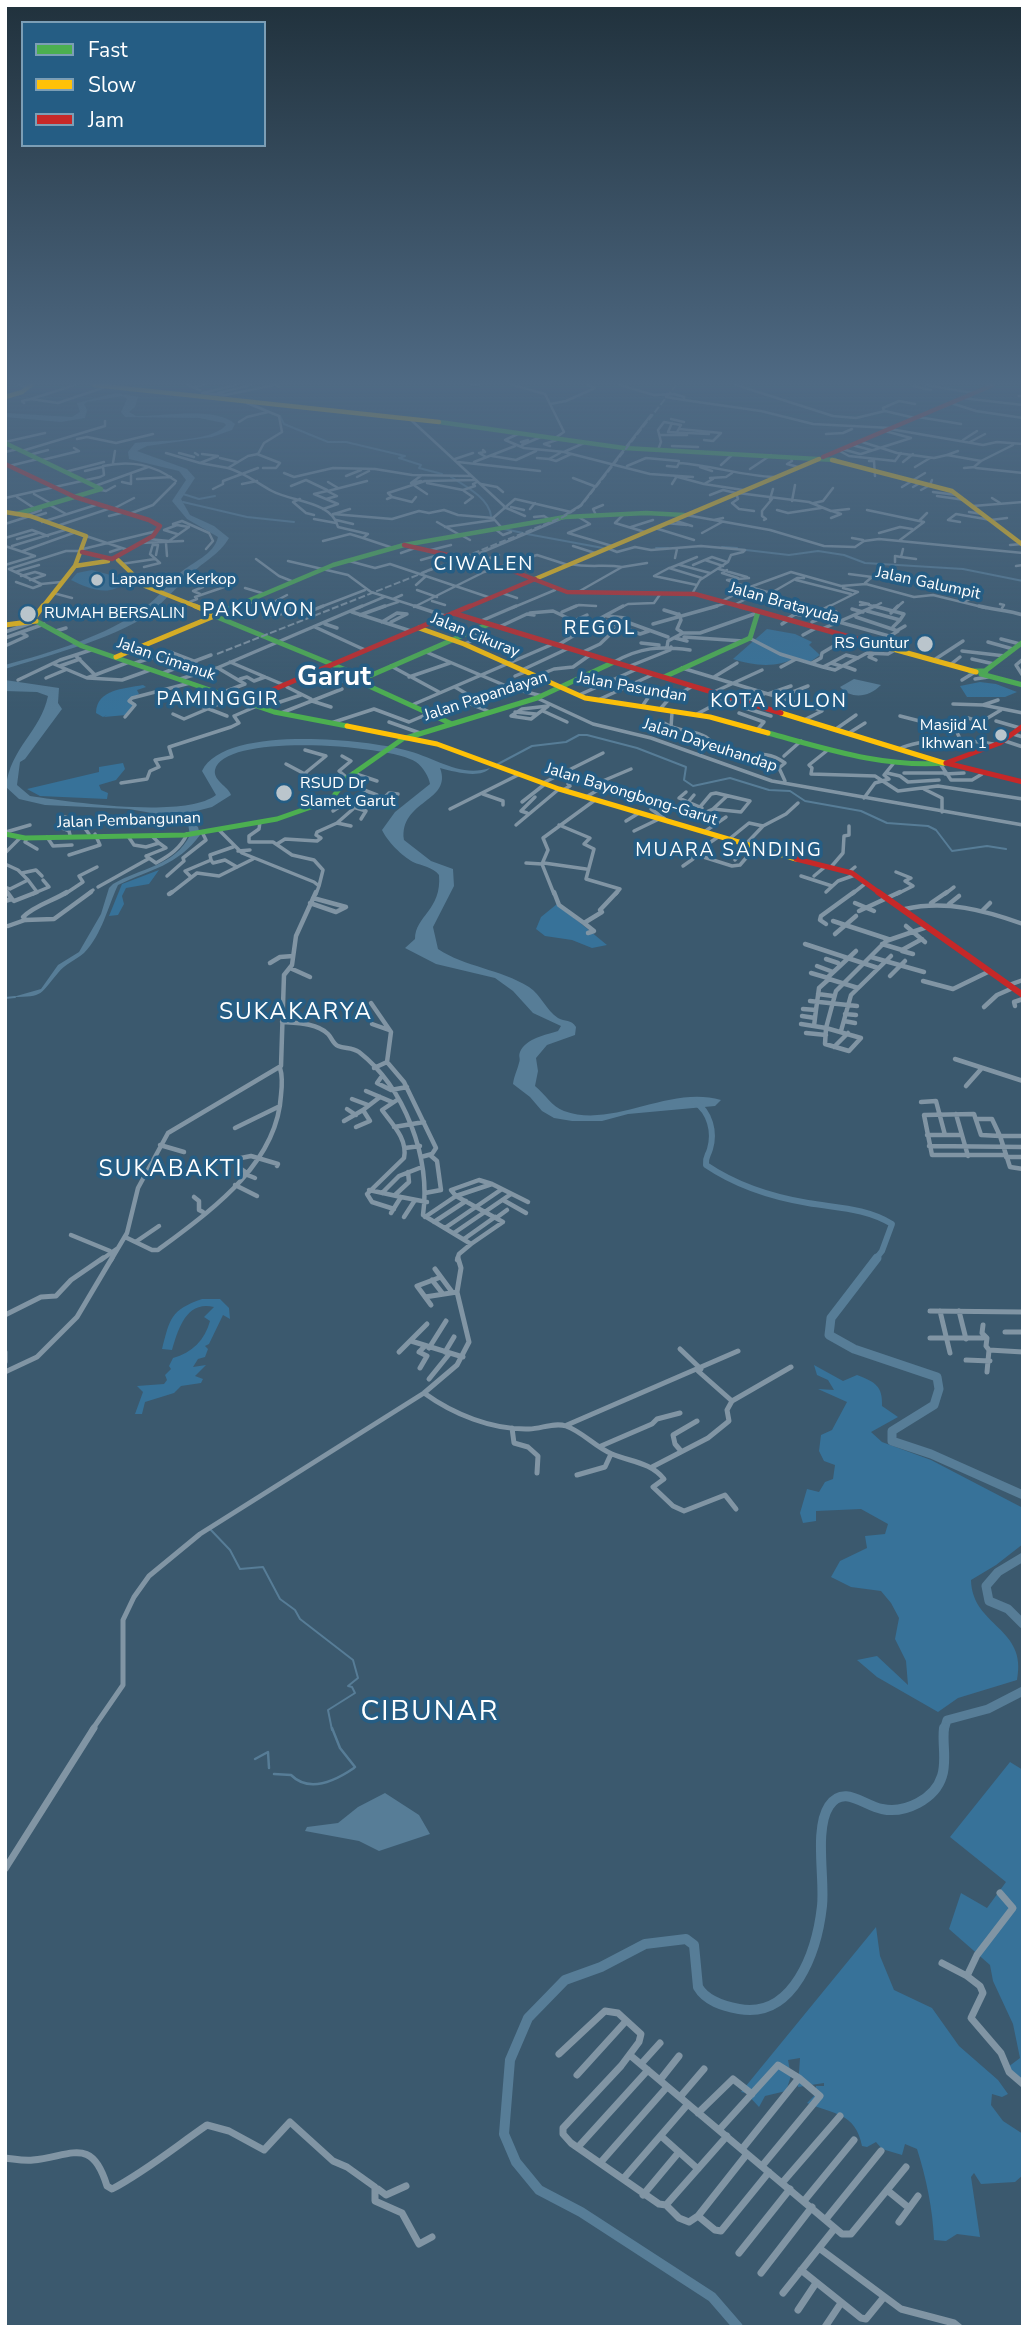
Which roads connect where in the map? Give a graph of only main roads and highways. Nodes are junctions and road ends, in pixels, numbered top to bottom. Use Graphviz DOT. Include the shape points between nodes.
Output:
graph roads {
  1 [pos="67,494"];
  2 [pos="83,494"];
  3 [pos="735,494"];
  4 [pos="956,494"];
  5 [pos="75,497"];
  6 [pos="6,512"];
  7 [pos="17,514"];
  8 [pos="686,515"];
  9 [pos="1021,543"];
  10 [pos="403,549"];
  11 [pos="82,551"];
  12 [pos="113,560"];
  13 [pos="75,566"];
  14 [pos="535,579"];
  15 [pos="758,612"];
  16 [pos="216,615"];
  17 [pos="449,615"];
  18 [pos="36,622"];
  19 [pos="485,623"];
  20 [pos="5,625"];
  21 [pos="410,630"];
  22 [pos="452,640"];
  23 [pos="1019,645"];
  24 [pos="116,657"];
  25 [pos="614,662"];
  26 [pos="334,664"];
  27 [pos="985,673"];
  28 [pos="363,677"];
  29 [pos="664,677"];
  30 [pos="1023,685"];
  31 [pos="559,688"];
  32 [pos="244,702"];
  33 [pos="452,724"];
  34 [pos="1018,729"];
  35 [pos="404,738"];
  36 [pos="389,742"];
  37 [pos="943,764"];
  38 [pos="1023,782"];
  39 [pos="5,833"];
  40 [pos="94,833"];
  41 [pos="188,834"];
  42 [pos="47,837"];
  43 [pos="1023,997"];
  1 -- 5 [label="main road"];
  2 -- 5 [label="main road"];
  3 -- 8 [label="main road"];
  4 -- 9 [label="main road"];
  5 -- 7 [label="main road" via="50,509"];
  5 -- 12 [label="main road" via="154,523 160,530 149,542 125,549"];
  6 -- 7 [label="main road"];
  7 -- 11 [label="main road" via="86,536"];
  8 -- 10 [label="main road" via="569,516"];
  8 -- 14 [label="main road" via="654,524 610,550"];
  10 -- 14 [label="main road, Jalan Bratayuda" via="466,559"];
  10 -- 16 [label="main road" via="340,562"];
  11 -- 12 [label="main road"];
  11 -- 13 [label="main road"];
  12 -- 13 [label="main road"];
  12 -- 16 [label="main road" via="139,583"];
  13 -- 18 [label="main road"];
  14 -- 15 [label="main road, Jalan Bratayuda" via="555,590 578,593 692,594 705,600 736,600"];
  14 -- 17 [label="main road"];
  15 -- 27 [label="main road, Jalan Bratayuda" via="816,625 875,649"];
  15 -- 29 [label="main road" via="747,639"];
  16 -- 24 [label="main road"];
  16 -- 26 [label="main road"];
  17 -- 19 [label="main road"];
  17 -- 21 [label="main road"];
  18 -- 20 [label="main road"];
  18 -- 24 [label="main road, Jalan Cimanuk" via="70,642"];
  19 -- 22 [label="main road" via="476,635"];
  19 -- 25 [label="main road"];
  21 -- 22 [label="main road, Jalan Cikuray"];
  21 -- 26 [label="main road"];
  22 -- 28 [label="main road"];
  22 -- 31 [label="main road, Jalan Cikuray"];
  23 -- 27 [label="main road"];
  24 -- 32 [label="main road, Jalan Cimanuk"];
  25 -- 29 [label="main road"];
  25 -- 31 [label="main road, Jalan Papandayan"];
  26 -- 28 [label="main road"];
  26 -- 32 [label="main road"];
  27 -- 30 [label="main road, Jalan Bratayuda"];
  28 -- 33 [label="main road" via="358,681"];
  29 -- 37 [label="main road"];
  31 -- 33 [label="main road, Jalan Papandayan"];
  31 -- 37 [label="main road, Jalan Pasundan" via="598,700 697,714 893,764 904,771 928,772"];
  32 -- 36 [label="main road, Jalan Cimanuk"];
  33 -- 35 [label="main road, Jalan Papandayan"];
  34 -- 37 [label="main road" via="1005,741"];
  35 -- 36 [label="main road, Jalan Cimanuk"];
  35 -- 43 [label="main road, Jalan Bayongbong-Garut" via="437,744 544,784 660,816 755,850 853,871"];
  36 -- 41 [label="main road, Jalan Pembangunan" via="347,777 331,800 260,822"];
  37 -- 38 [label="main road"];
  39 -- 42 [label="main road, Jalan Pembangunan"];
  39 -- 42 [label="main road, Jalan Pembangunan"];
  40 -- 41 [label="main road, Jalan Pembangunan"];
  40 -- 41 [label="main road, Jalan Pembangunan"];
  40 -- 42 [label="main road, Jalan Pembangunan"];
  40 -- 42 [label="main road, Jalan Pembangunan"];
}
